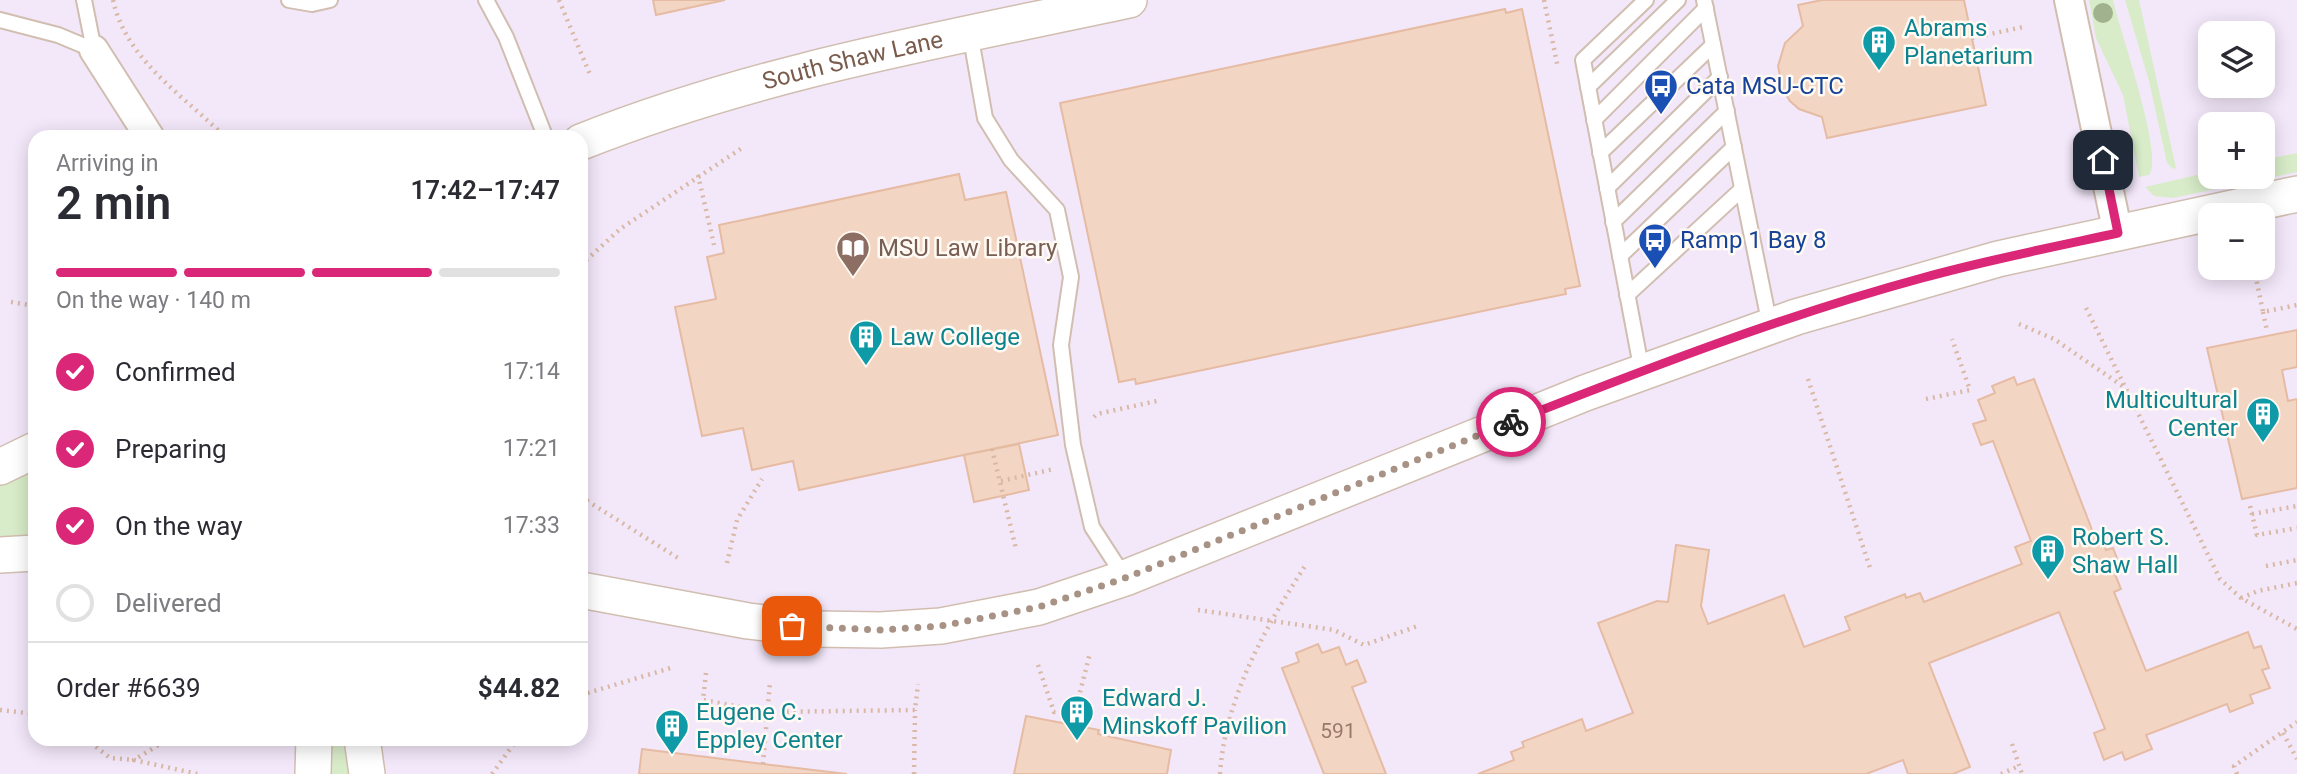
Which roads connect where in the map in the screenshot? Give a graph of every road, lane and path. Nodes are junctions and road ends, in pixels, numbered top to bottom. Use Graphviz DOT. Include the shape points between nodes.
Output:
graph roads {
  1 [pos="84,0"];
  2 [pos="113,0"];
  3 [pos="289,0"];
  4 [pos="330,0"];
  5 [pos="486,0"];
  6 [pos="559,0"];
  7 [pos="1129,0"];
  8 [pos="1646,0"];
  9 [pos="1678,0"];
  10 [pos="2069,0"];
  11 [pos="1705,4"];
  12 [pos="0,20"];
  13 [pos="2023,27"];
  14 [pos="970,32"];
  15 [pos="1972,38"];
  16 [pos="1713,45"];
  17 [pos="94,50"];
  18 [pos="591,77"];
  19 [pos="1720,77"];
  20 [pos="1588,87"];
  21 [pos="1727,111"];
  22 [pos="1594,120"];
  23 [pos="145,130"];
  24 [pos="217,130"];
  25 [pos="543,130"];
  26 [pos="588,139"];
  27 [pos="1734,147"];
  28 [pos="741,148"];
  29 [pos="1600,153"];
  30 [pos="698,175"];
  31 [pos="1607,188"];
  32 [pos="1742,189"];
  33 [pos="2297,194"];
  34 [pos="1613,222"];
  35 [pos="2118,233"];
  36 [pos="714,245"];
  37 [pos="1620,256"];
  38 [pos="588,259"];
  39 [pos="2256,280"];
  40 [pos="1627,295"];
  41 [pos="10,302"];
  42 [pos="28,305"];
  43 [pos="2297,305"];
  44 [pos="2086,308"];
  45 [pos="2263,312"];
  46 [pos="2019,324"];
  47 [pos="1770,326"];
  48 [pos="2267,331"];
  49 [pos="1952,338"];
  50 [pos="1642,372"];
  51 [pos="1808,379"];
  52 [pos="2124,387"];
  53 [pos="1926,398"];
  54 [pos="992,449"];
  55 [pos="28,453"];
  56 [pos="0,467"];
  57 [pos="762,479"];
  58 [pos="588,501"];
  59 [pos="2250,506"];
  60 [pos="2297,506"];
  61 [pos="2252,514"];
  62 [pos="2297,528"];
  63 [pos="1016,549"];
  64 [pos="28,553"];
  65 [pos="0,555"];
  66 [pos="678,558"];
  67 [pos="2297,560"];
  68 [pos="727,564"];
  69 [pos="1306,566"];
  70 [pos="2266,566"];
  71 [pos="1871,571"];
  72 [pos="1125,578"];
  73 [pos="2297,583"];
  74 [pos="588,591"];
  75 [pos="2241,598"];
  76 [pos="1198,610"];
  77 [pos="1269,621"];
  78 [pos="1418,626"];
  79 [pos="2297,629"];
  80 [pos="1090,653"];
  81 [pos="1038,665"];
  82 [pos="674,667"];
  83 [pos="706,673"];
  84 [pos="770,682"];
  85 [pos="918,684"];
  86 [pos="588,693"];
  87 [pos="0,710"];
  88 [pos="915,710"];
  89 [pos="767,712"];
  90 [pos="28,713"];
  91 [pos="2297,722"];
  92 [pos="2283,733"];
  93 [pos="2011,744"];
  94 [pos="95,746"];
  95 [pos="157,746"];
  96 [pos="314,746"];
  97 [pos="363,746"];
  98 [pos="512,746"];
  99 [pos="134,760"];
  100 [pos="2297,760"];
  101 [pos="764,764"];
  102 [pos="2020,766"];
  103 [pos="198,774"];
  104 [pos="313,774"];
  105 [pos="368,774"];
  106 [pos="492,774"];
  107 [pos="914,774"];
  108 [pos="1220,774"];
  109 [pos="2001,774"];
  110 [pos="2022,774"];
  111 [pos="2237,774"];
  1 -- 17 [label="lane"];
  2 -- 24 [label="path" via="116,16 138,53"];
  3 -- 4 [label="lane" via="312,4"];
  5 -- 25 [label="lane" via="506,37"];
  6 -- 18 [label="path"];
  7 -- 14 [label="street, South Shaw Lane"];
  8 -- 20 [label="lane" via="1583,60"];
  9 -- 20 [label="lane"];
  10 -- 35 [label="street"];
  11 -- 16 [label="lane"];
  11 -- 22 [label="lane"];
  12 -- 17 [label="lane"];
  13 -- 15 [label="path"];
  14 -- 26 [label="street, South Shaw Lane" via="729,89"];
  14 -- 72 [label="lane" via="985,118 1011,160 1057,210 1070,277 1061,345 1073,445 1092,527"];
  16 -- 19 [label="lane"];
  16 -- 29 [label="lane"];
  17 -- 23 [label="street"];
  19 -- 21 [label="lane"];
  19 -- 31 [label="lane"];
  20 -- 22 [label="lane"];
  21 -- 27 [label="lane"];
  21 -- 34 [label="lane"];
  22 -- 29 [label="lane"];
  27 -- 32 [label="lane"];
  27 -- 37 [label="lane"];
  28 -- 30 [label="path"];
  29 -- 31 [label="lane"];
  30 -- 36 [label="path"];
  30 -- 38 [label="path" via="620,229"];
  31 -- 34 [label="lane"];
  32 -- 40 [label="lane"];
  32 -- 47 [label="lane"];
  33 -- 35 [label="street"];
  34 -- 37 [label="lane"];
  35 -- 47 [label="street" via="1921,278"];
  37 -- 40 [label="lane"];
  39 -- 45 [label="path"];
  40 -- 50 [label="lane"];
  41 -- 42 [label="path"];
  43 -- 45 [label="path"];
  44 -- 52 [label="path"];
  45 -- 48 [label="path"];
  46 -- 52 [label="path" via="2054,339"];
  47 -- 50 [label="street"];
  49 -- 53 [label="path" via="1970,390"];
  50 -- 72 [label="street"];
  51 -- 71 [label="path"];
  52 -- 75 [label="path" via="2203,549 2220,579"];
  54 -- 63 [label="path"];
  55 -- 56 [label="street"];
  57 -- 68 [label="path" via="737,520"];
  58 -- 66 [label="path"];
  59 -- 61 [label="path"];
  60 -- 61 [label="path"];
  61 -- 62 [label="path" via="2258,535"];
  64 -- 65 [label="street"];
  67 -- 70 [label="path"];
  69 -- 77 [label="path"];
  72 -- 74 [label="street" via="1039,607 941,626 880,630 748,621"];
  73 -- 75 [label="path"];
  75 -- 79 [label="path"];
  76 -- 77 [label="path"];
  77 -- 78 [label="path" via="1334,630 1364,646"];
  77 -- 108 [label="path" via="1242,683 1221,751"];
  80 -- 81 [label="path" via="1075,712 1054,712"];
  82 -- 86 [label="path"];
  83 -- 89 [label="path" via="703,699"];
  84 -- 89 [label="path"];
  85 -- 88 [label="path"];
  87 -- 90 [label="path"];
  88 -- 89 [label="path"];
  88 -- 107 [label="path"];
  89 -- 101 [label="path"];
  91 -- 92 [label="path"];
  92 -- 100 [label="path"];
  92 -- 111 [label="path" via="2234,766"];
  93 -- 102 [label="path"];
  94 -- 99 [label="path" via="110,758"];
  95 -- 99 [label="path"];
  96 -- 104 [label="street"];
  97 -- 105 [label="street"];
  98 -- 106 [label="path"];
  99 -- 103 [label="path"];
  102 -- 109 [label="path"];
  102 -- 110 [label="path"];
}
